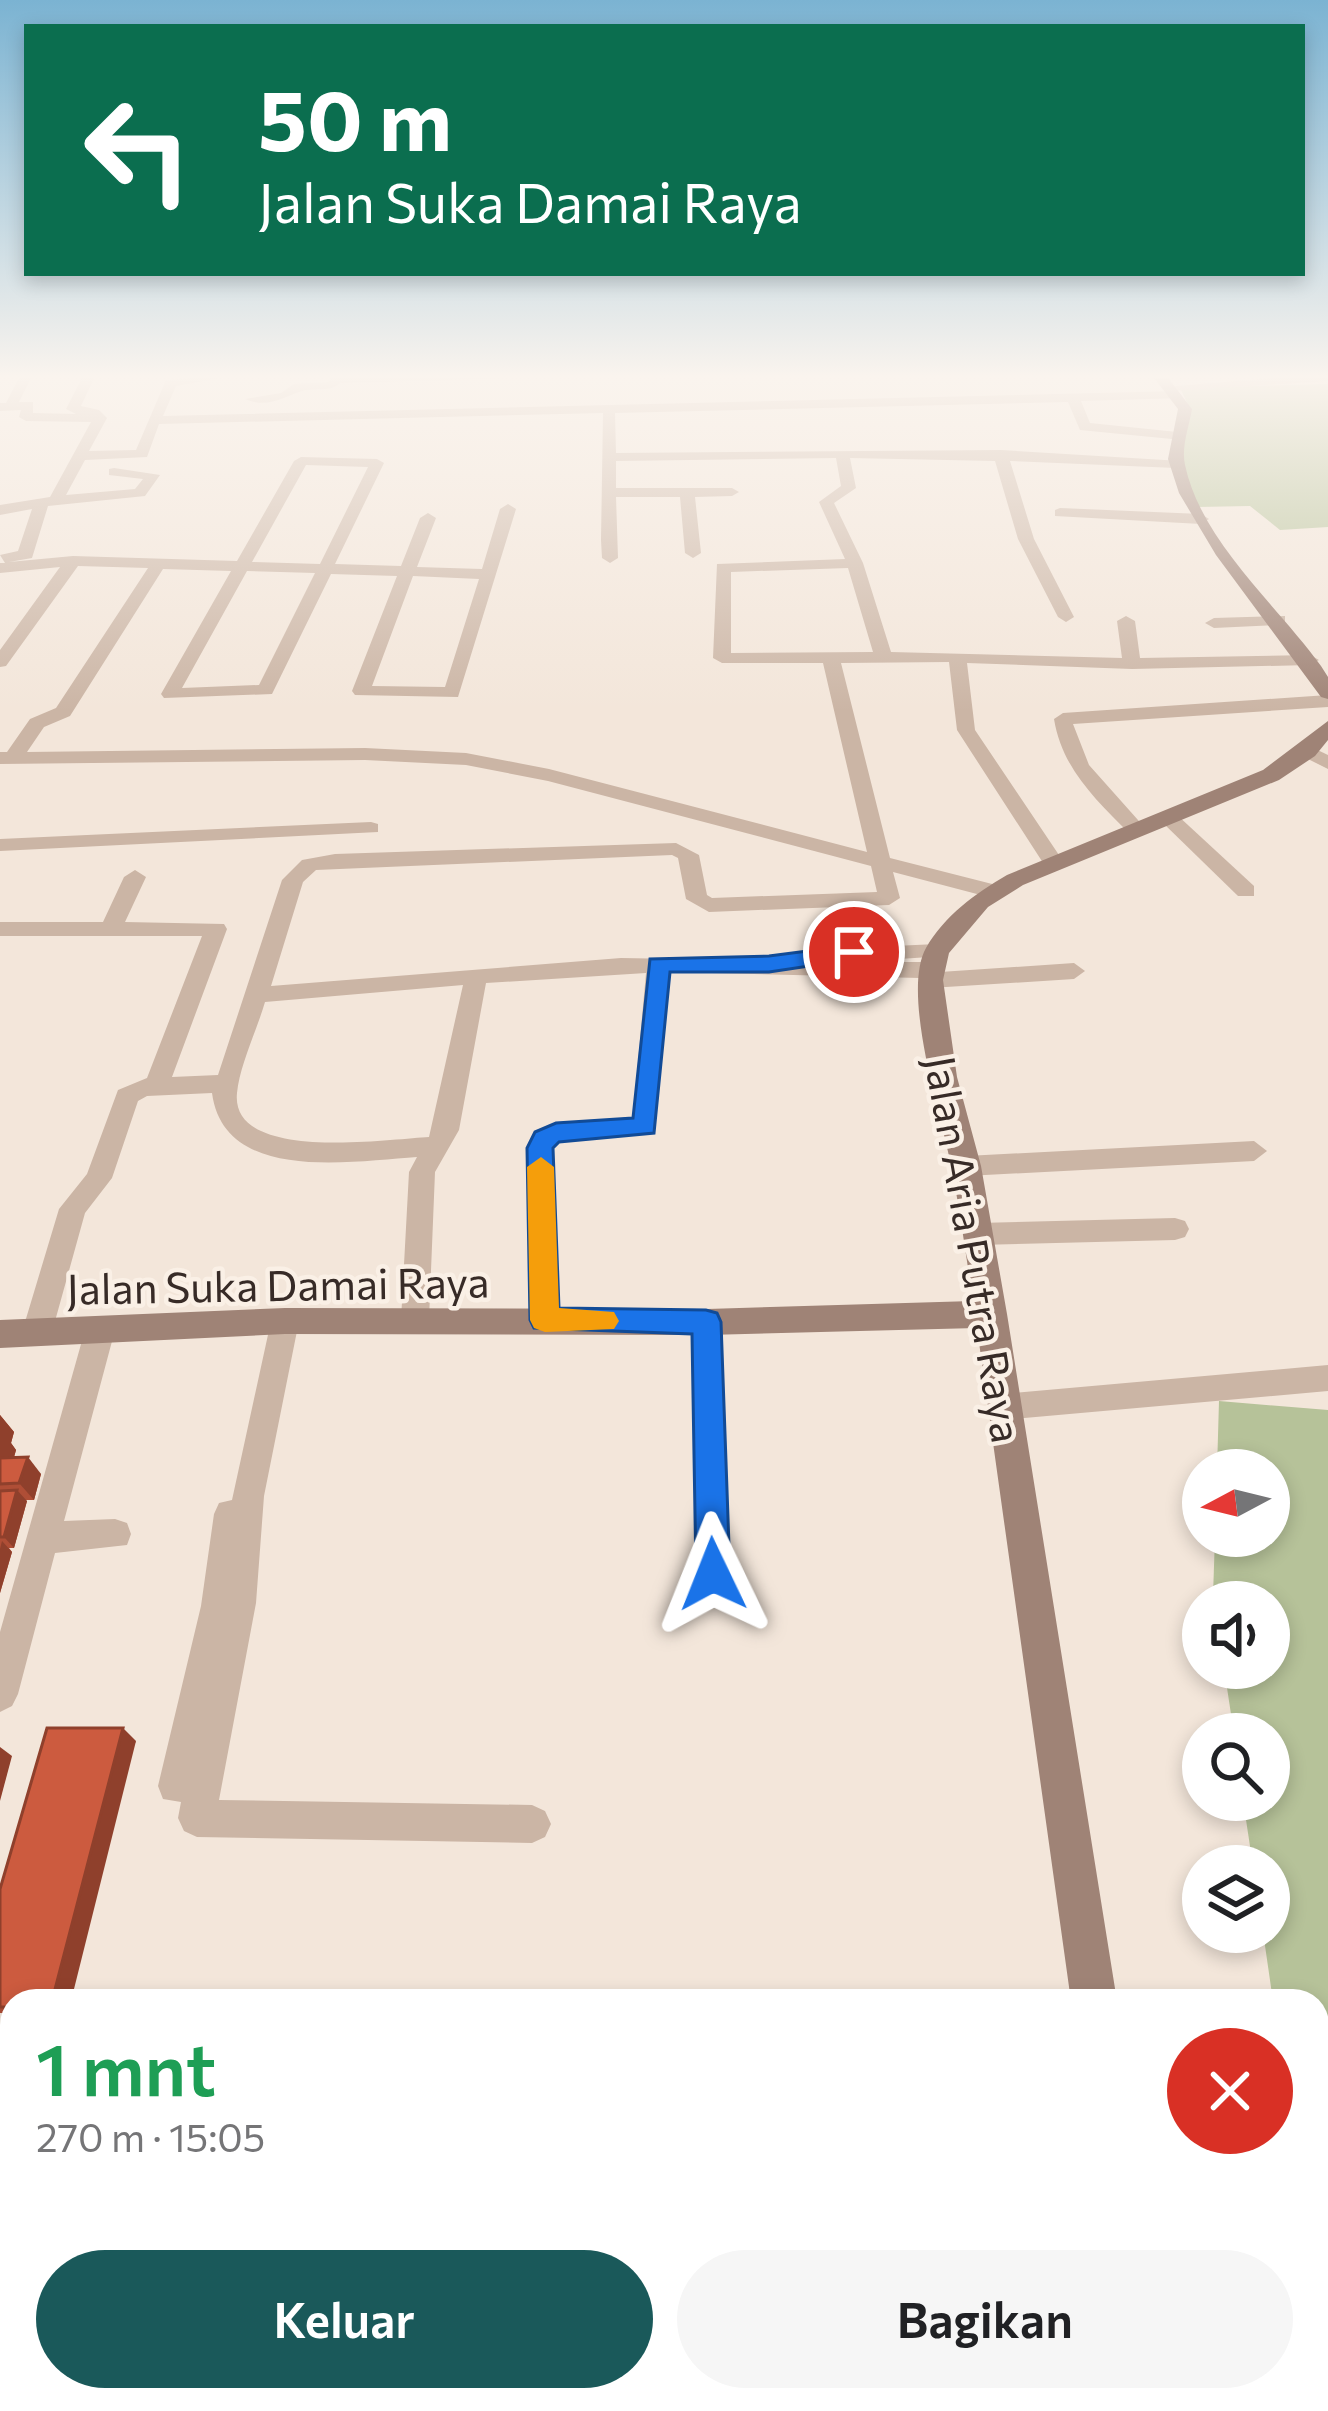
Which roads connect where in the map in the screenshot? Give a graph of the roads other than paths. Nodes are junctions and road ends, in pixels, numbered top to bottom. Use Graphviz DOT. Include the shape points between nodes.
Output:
graph roads {
  1 [pos="59,487"];
  2 [pos="145,487"];
  3 [pos="287,487"];
  4 [pos="366,487"];
  5 [pos="609,487"];
  6 [pos="849,487"];
  7 [pos="1006,487"];
  8 [pos="1186,487"];
  9 [pos="732,492"];
  10 [pos="687,493"];
  11 [pos="608,494"];
  12 [pos="48,503"];
  13 [pos="508,509"];
  14 [pos="0,510"];
  15 [pos="1060,513"];
  16 [pos="428,518"];
  17 [pos="1201,519"];
  18 [pos="694,553"];
  19 [pos="610,558"];
  20 [pos="73,561"];
  21 [pos="855,562"];
  22 [pos="0,563"];
  23 [pos="159,563"];
  24 [pos="242,566"];
  25 [pos="326,569"];
  26 [pos="407,572"];
  27 [pos="489,574"];
  28 [pos="1066,617"];
  29 [pos="1279,620"];
  30 [pos="1126,621"];
  31 [pos="1214,623"];
  32 [pos="883,656"];
  33 [pos="957,657"];
  34 [pos="831,658"];
  35 [pos="1310,660"];
  36 [pos="0,662"];
  37 [pos="1132,664"];
  38 [pos="1328,697"];
  39 [pos="63,712"];
  40 [pos="1321,747"];
  41 [pos="6,758"];
  42 [pos="51,761"];
  43 [pos="1169,818"];
  44 [pos="371,828"];
  45 [pos="1136,830"];
  46 [pos="0,845"];
  47 [pos="880,863"];
  48 [pos="1054,864"];
  49 [pos="135,877"];
  50 [pos="1246,891"];
  51 [pos="996,892"];
  52 [pos="112,927"];
  53 [pos="0,929"];
  54 [pos="658,965"];
  55 [pos="932,967"];
  56 [pos="1074,971"];
  57 [pos="476,976"];
  58 [pos="256,995"];
  59 [pos="226,1084"];
  60 [pos="156,1086"];
  61 [pos="436,1146"];
  62 [pos="1254,1151"];
  63 [pos="966,1166"];
  64 [pos="1175,1229"];
  65 [pos="978,1234"];
  66 [pos="991,1315"];
  67 [pos="415,1319"];
  68 [pos="545,1320"];
  69 [pos="278,1322"];
  70 [pos="706,1322"];
  71 [pos="100,1330"];
  72 [pos="37,1332"];
  73 [pos="0,1334"];
  74 [pos="1328,1378"];
  75 [pos="1003,1407"];
  76 [pos="115,1534"];
  77 [pos="43,1538"];
  78 [pos="713,1574"];
  79 [pos="0,1694"];
  80 [pos="176,1786"];
  81 [pos="532,1824"];
  82 [pos="1092,1989"];
  1 -- 12 [label="street"];
  2 -- 12 [label="street"];
  3 -- 24 [label="street"];
  4 -- 25 [label="street"];
  5 -- 11 [label="street"];
  6 -- 21 [label="street" via="826,502"];
  7 -- 28 [label="street" via="1027,548"];
  8 -- 17 [label="main road"];
  9 -- 10 [label="street"];
  10 -- 11 [label="street"];
  10 -- 18 [label="street"];
  11 -- 19 [label="street"];
  12 -- 14 [label="street"];
  12 -- 22 [label="street" via="26,555"];
  13 -- 27 [label="street"];
  15 -- 17 [label="street"];
  16 -- 26 [label="street"];
  17 -- 29 [label="main road"];
  20 -- 22 [label="street"];
  20 -- 23 [label="street"];
  20 -- 36 [label="street"];
  21 -- 32 [label="street"];
  21 -- 34 [label="street" via="721,569 722,658"];
  23 -- 24 [label="street"];
  23 -- 39 [label="street"];
  24 -- 25 [label="street"];
  24 -- 25 [label="street" via="170,694 266,690"];
  25 -- 26 [label="street"];
  26 -- 27 [label="street"];
  26 -- 27 [label="street" via="361,691 452,693"];
  29 -- 31 [label="street"];
  29 -- 35 [label="main road"];
  30 -- 37 [label="street"];
  32 -- 33 [label="street"];
  32 -- 34 [label="street"];
  33 -- 37 [label="street"];
  33 -- 48 [label="street" via="966,730"];
  34 -- 47 [label="street"];
  35 -- 37 [label="street"];
  35 -- 38 [label="main road"];
  38 -- 45 [label="street" via="1063,719 1080,771"];
  39 -- 41 [label="street" via="37,723"];
  39 -- 42 [label="street" via="76,722"];
  40 -- 43 [label="main road"];
  41 -- 42 [label="street"];
  42 -- 47 [label="street" via="466,759"];
  43 -- 45 [label="main road"];
  43 -- 50 [label="street"];
  44 -- 46 [label="street"];
  45 -- 48 [label="main road"];
  47 -- 51 [label="street"];
  47 -- 58 [label="street" via="889,898 709,905 698,899 688,855 676,849 309,865 293,880"];
  48 -- 51 [label="main road"];
  49 -- 52 [label="street"];
  51 -- 55 [label="main road" via="979,902"];
  52 -- 53 [label="street"];
  52 -- 60 [label="street" via="216,930"];
  54 -- 55 [label="street"];
  54 -- 57 [label="street"];
  54 -- 68 [label="street" via="645,1126 556,1133 540,1148"];
  55 -- 56 [label="street"];
  55 -- 63 [label="main road, Jalan Aria Putra Raya" via="943,1077"];
  57 -- 58 [label="street"];
  57 -- 61 [label="street" via="457,1086"];
  58 -- 59 [label="street"];
  59 -- 60 [label="street"];
  59 -- 61 [label="street" via="229,1117 269,1149"];
  60 -- 72 [label="street" via="135,1089 121,1107 105,1167 74,1209"];
  61 -- 67 [label="street" via="422,1172"];
  62 -- 63 [label="street"];
  63 -- 65 [label="main road, Jalan Aria Putra Raya"];
  64 -- 65 [label="street"];
  65 -- 66 [label="main road, Jalan Aria Putra Raya"];
  66 -- 70 [label="main road, Jalan Suka Damai Raya"];
  66 -- 75 [label="main road, Jalan Aria Putra Raya"];
  67 -- 68 [label="main road, Jalan Suka Damai Raya"];
  67 -- 69 [label="main road, Jalan Suka Damai Raya"];
  68 -- 70 [label="main road, Jalan Suka Damai Raya"];
  69 -- 71 [label="main road, Jalan Suka Damai Raya"];
  69 -- 80 [label="street" via="234,1491 218,1606"];
  69 -- 81 [label="street" via="239,1604 196,1818"];
  70 -- 78 [label="street"];
  71 -- 72 [label="main road, Jalan Suka Damai Raya"];
  71 -- 77 [label="street"];
  72 -- 73 [label="main road, Jalan Suka Damai Raya"];
  74 -- 75 [label="street"];
  75 -- 82 [label="main road, Jalan Aria Putra Raya"];
  76 -- 77 [label="street"];
  77 -- 79 [label="street"];
}
